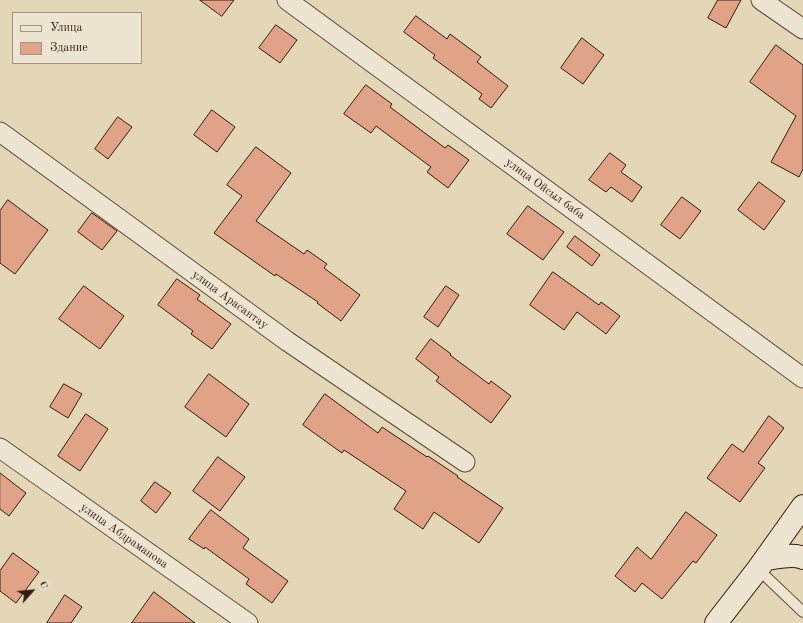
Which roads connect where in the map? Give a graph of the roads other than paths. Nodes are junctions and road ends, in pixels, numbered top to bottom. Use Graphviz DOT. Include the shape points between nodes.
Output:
graph roads {
  1 [pos="287,0"];
  2 [pos="761,0"];
  3 [pos="803,29"];
  4 [pos="0,132"];
  5 [pos="803,378"];
  6 [pos="0,448"];
  7 [pos="465,462"];
  8 [pos="802,511"];
  9 [pos="803,558"];
  10 [pos="761,564"];
  11 [pos="803,612"];
  12 [pos="248,623"];
  13 [pos="716,623"];
  1 -- 5 [label="street, улица Ойсыл баба"];
  2 -- 3 [label="street"];
  4 -- 7 [label="street, улица Арасантау" via="287,341"];
  6 -- 12 [label="street, улица Абдраманова"];
  8 -- 10 [label="street"];
  9 -- 10 [label="street" via="784,556"];
  10 -- 11 [label="lane"];
  10 -- 13 [label="street"];
}
